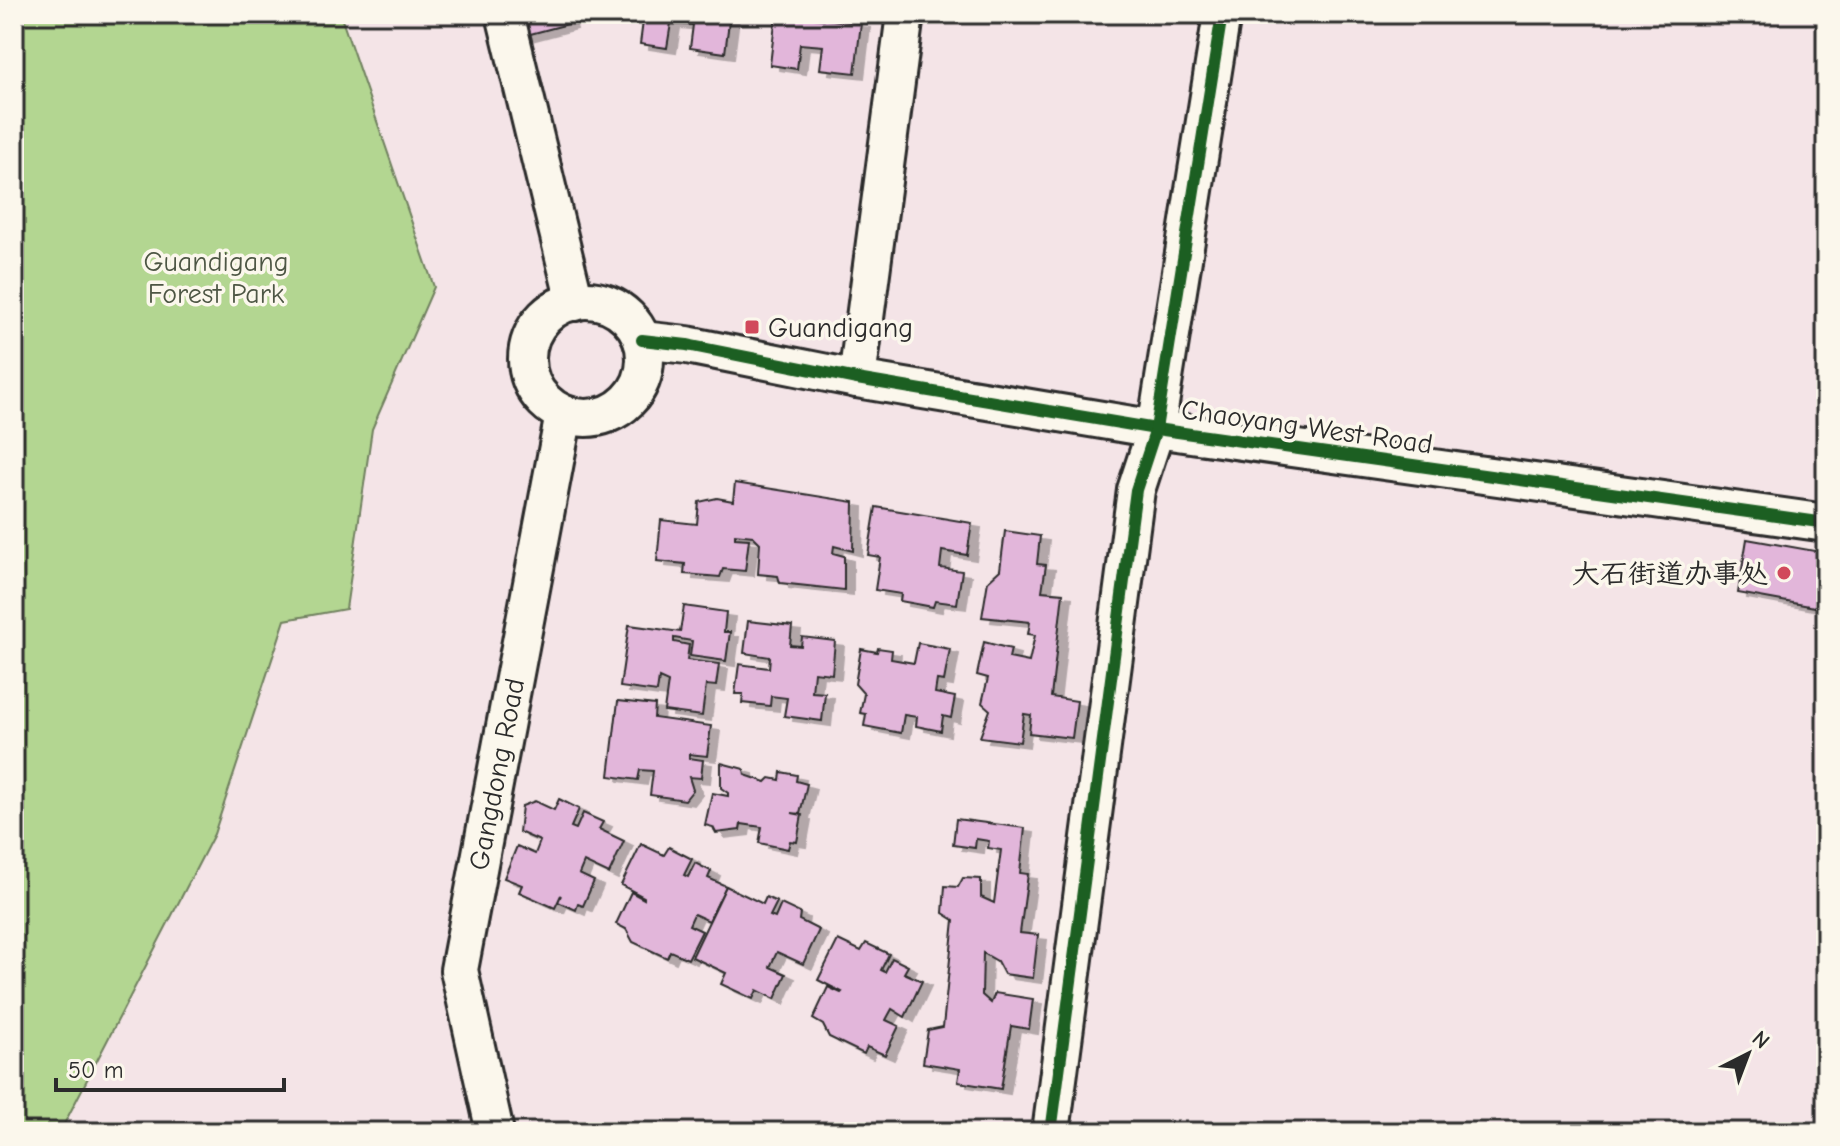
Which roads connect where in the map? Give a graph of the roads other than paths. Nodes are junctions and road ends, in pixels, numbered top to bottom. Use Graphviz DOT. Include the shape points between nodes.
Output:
graph roads {
  1 [pos="505,14"];
  2 [pos="905,14"];
  3 [pos="1222,14"];
  4 [pos="575,302"];
  5 [pos="642,340"];
  6 [pos="857,379"];
  7 [pos="564,414"];
  8 [pos="1156,429"];
  9 [pos="1826,523"];
  10 [pos="495,1132"];
  11 [pos="1051,1132"];
  1 -- 4 [label="street"];
  2 -- 6 [label="street"];
  3 -- 8 [label="street"];
  4 -- 5 [label="street" via="604,303 620,311"];
  4 -- 7 [label="street" via="549,313 528,347 534,387"];
  5 -- 6 [label="street, Chaoyang West Road"];
  5 -- 7 [label="street" via="646,369 623,406 605,416"];
  6 -- 8 [label="street, Chaoyang West Road"];
  7 -- 10 [label="street, Gangdong Road" via="459,970"];
  8 -- 9 [label="street, Chaoyang West Road"];
  8 -- 11 [label="street" via="1136,490"];
}
